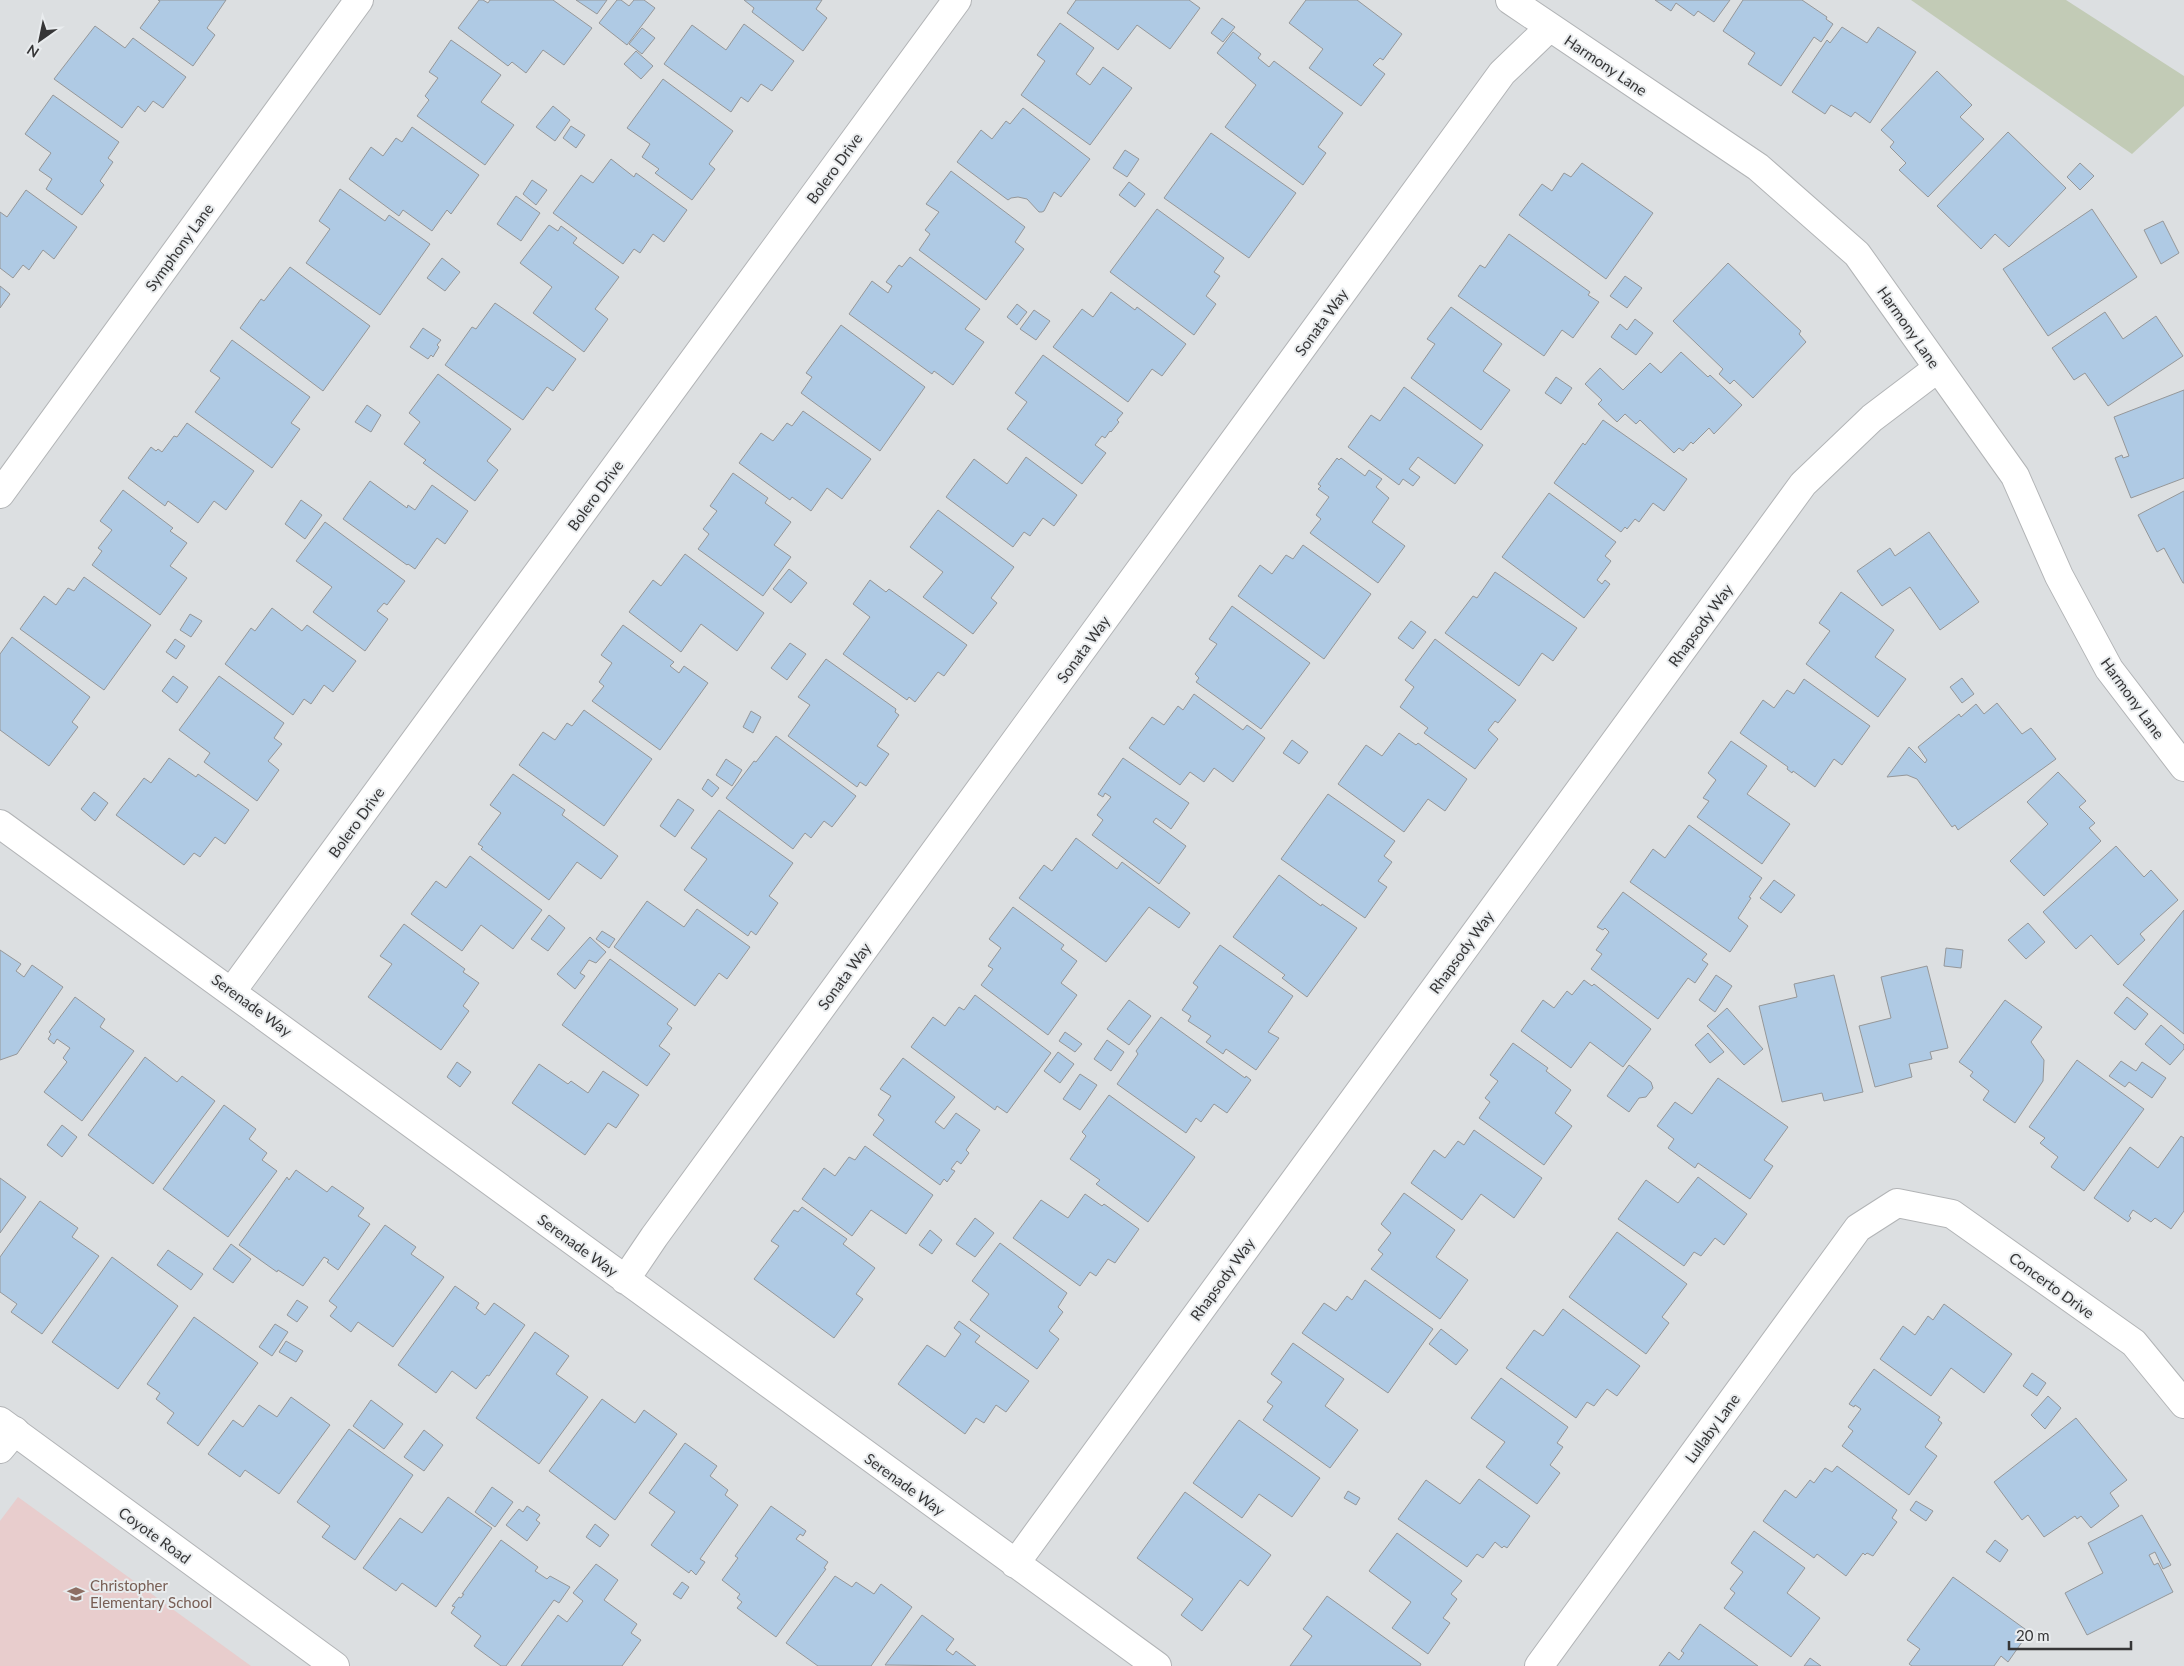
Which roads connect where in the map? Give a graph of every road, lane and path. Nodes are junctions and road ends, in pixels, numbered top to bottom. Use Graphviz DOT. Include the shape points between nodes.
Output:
graph roads {
  1 [pos="359,0"];
  2 [pos="957,0"];
  3 [pos="1510,0"];
  4 [pos="1550,27"];
  5 [pos="1938,368"];
  6 [pos="0,494"];
  7 [pos="2184,767"];
  8 [pos="0,824"];
  9 [pos="232,991"];
  10 [pos="1897,1203"];
  11 [pos="625,1280"];
  12 [pos="2184,1404"];
  13 [pos="5,1434"];
  14 [pos="1015,1564"];
  15 [pos="335,1666"];
  16 [pos="1157,1666"];
  17 [pos="1539,1666"];
  1 -- 6 [label="street, Symphony Lane"];
  2 -- 9 [label="street, Bolero Drive"];
  3 -- 4 [label="street, Harmony Lane"];
  4 -- 5 [label="street, Harmony Lane" via="1758,168 1857,254"];
  4 -- 11 [label="street, Sonata Way" via="1502,73"];
  5 -- 7 [label="street, Harmony Lane" via="2015,476 2059,576 2109,669"];
  5 -- 14 [label="street, Rhapsody Way" via="1872,418 1803,484"];
  8 -- 9 [label="street, Serenade Way"];
  9 -- 11 [label="street, Serenade Way"];
  10 -- 12 [label="street, Concerto Drive" via="1952,1214 2134,1343"];
  10 -- 17 [label="street, Lullaby Lane" via="1858,1228"];
  11 -- 14 [label="street, Serenade Way"];
  13 -- 15 [label="street, Coyote Road"];
  14 -- 16 [label="street, Serenade Way"];
}
